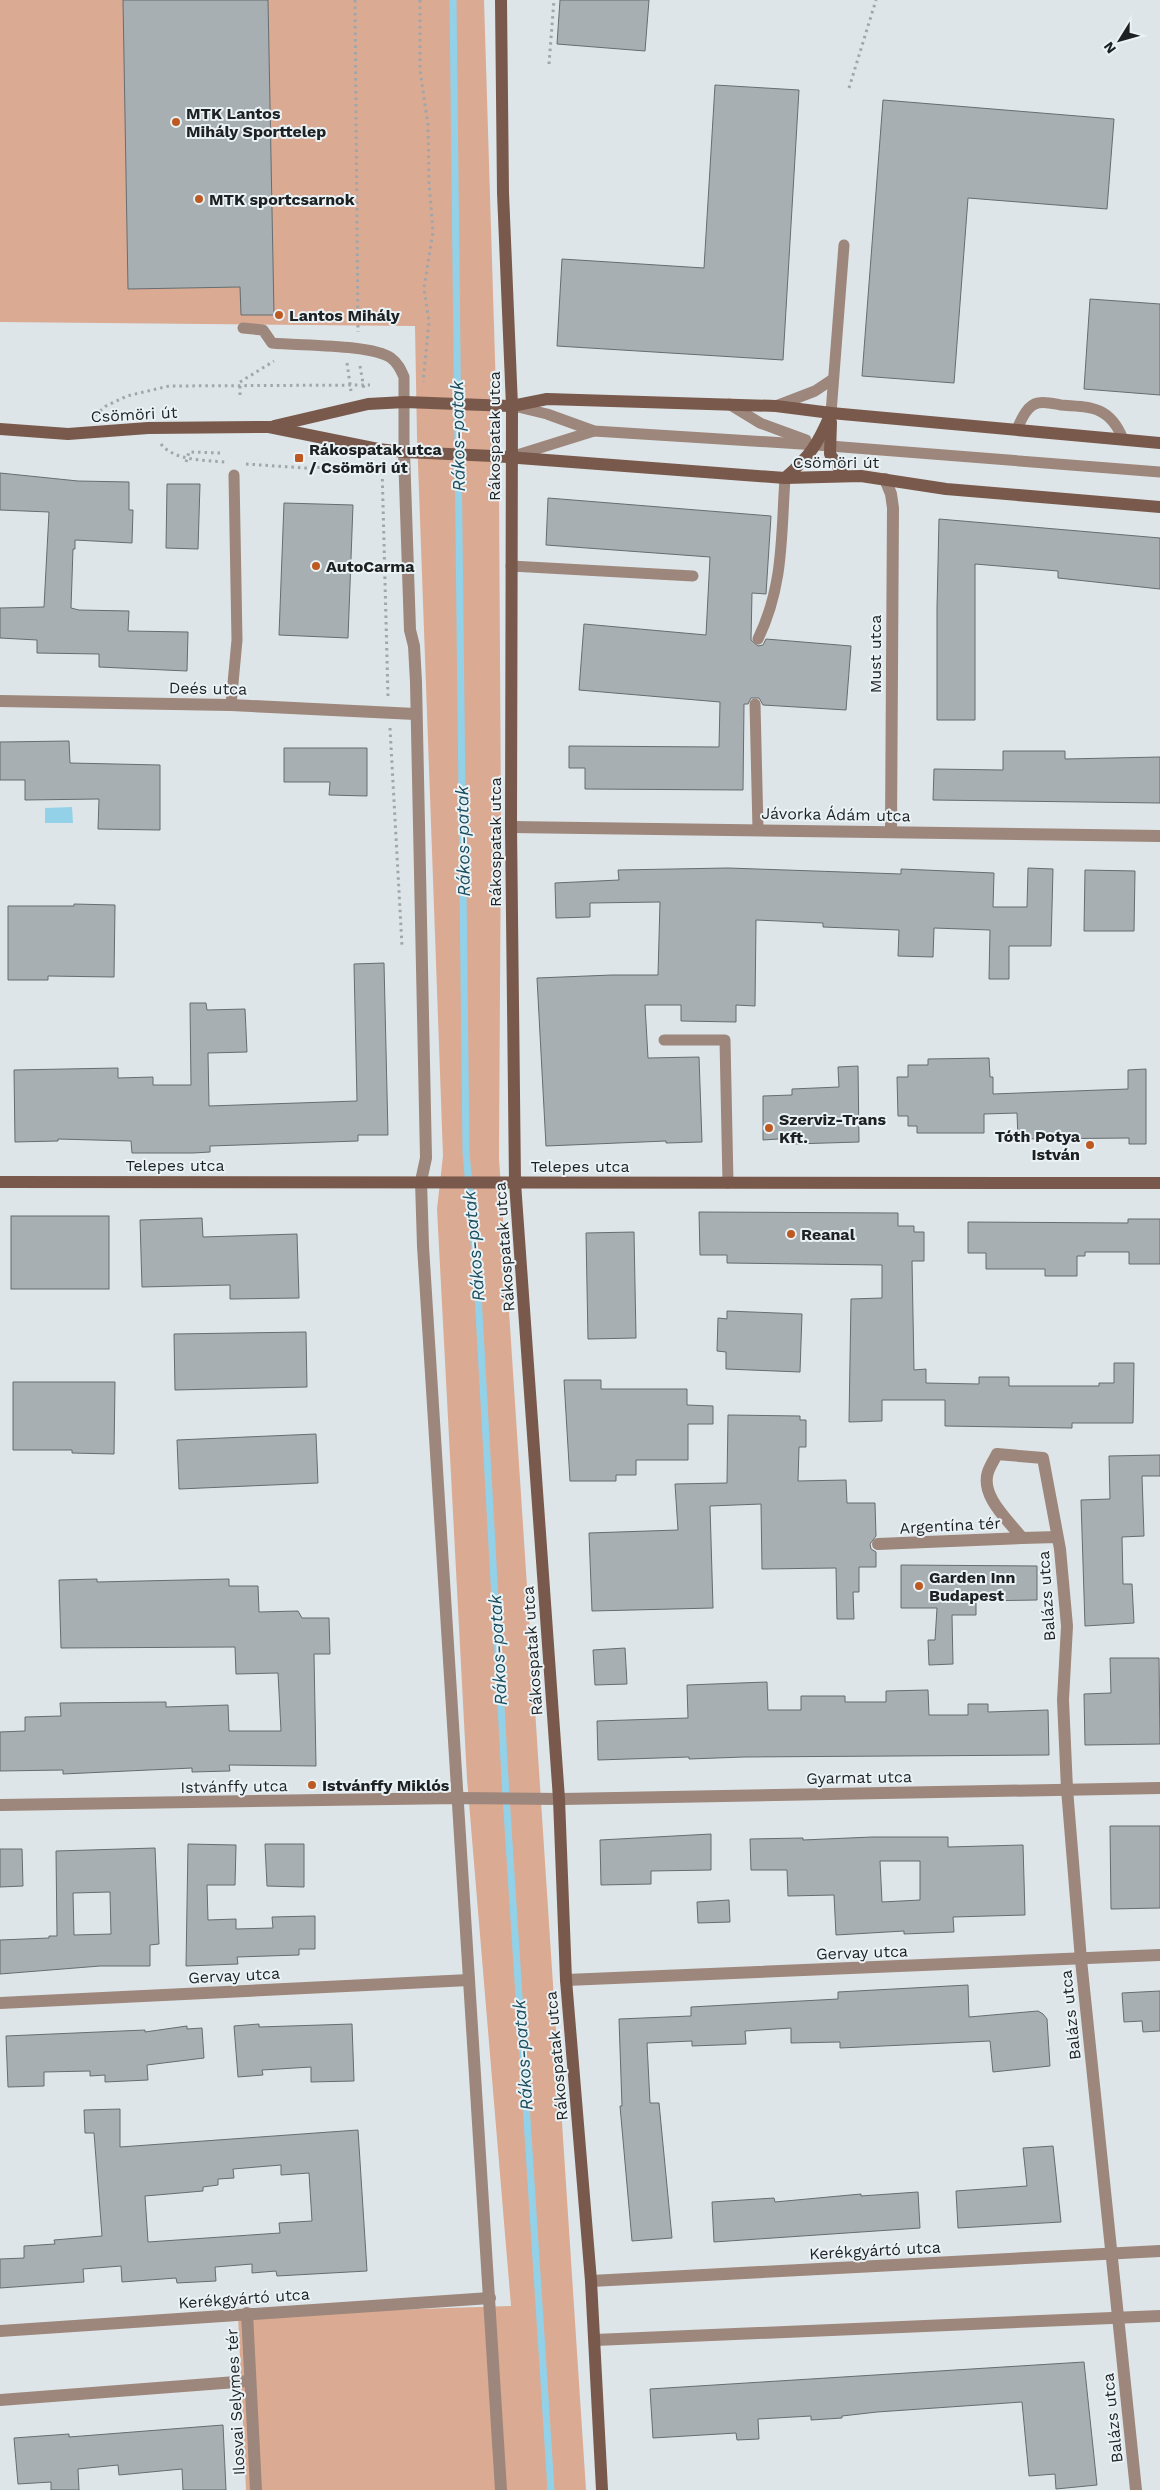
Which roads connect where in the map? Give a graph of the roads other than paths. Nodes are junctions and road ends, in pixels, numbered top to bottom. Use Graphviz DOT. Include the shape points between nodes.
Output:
graph roads {
  1 [pos="501,0"];
  2 [pos="844,245"];
  3 [pos="243,328"];
  4 [pos="834,379"];
  5 [pos="405,402"];
  6 [pos="729,404"];
  7 [pos="512,406"];
  8 [pos="776,406"];
  9 [pos="831,413"];
  10 [pos="269,428"];
  11 [pos="0,429"];
  12 [pos="1017,429"];
  13 [pos="594,431"];
  14 [pos="1123,440"];
  15 [pos="1160,442"];
  16 [pos="823,445"];
  17 [pos="404,452"];
  18 [pos="510,458"];
  19 [pos="1160,472"];
  20 [pos="234,475"];
  21 [pos="844,476"];
  22 [pos="785,478"];
  23 [pos="885,479"];
  24 [pos="1160,507"];
  25 [pos="511,566"];
  26 [pos="693,576"];
  27 [pos="758,638"];
  28 [pos="0,701"];
  29 [pos="755,704"];
  30 [pos="231,705"];
  31 [pos="415,714"];
  32 [pos="511,827"];
  33 [pos="758,829"];
  34 [pos="891,831"];
  35 [pos="1160,836"];
  36 [pos="664,1040"];
  37 [pos="422,1181"];
  38 [pos="0,1182"];
  39 [pos="728,1182"];
  40 [pos="515,1183"];
  41 [pos="1160,1183"];
  42 [pos="1057,1537"];
  43 [pos="1022,1538"];
  44 [pos="878,1544"];
  45 [pos="1160,1788"];
  46 [pos="1067,1789"];
  47 [pos="458,1798"];
  48 [pos="559,1799"];
  49 [pos="0,1805"];
  50 [pos="1160,1955"];
  51 [pos="1081,1960"];
  52 [pos="469,1980"];
  53 [pos="566,1980"];
  54 [pos="0,2003"];
  55 [pos="1160,2251"];
  56 [pos="1112,2254"];
  57 [pos="591,2281"];
  58 [pos="490,2298"];
  59 [pos="247,2313"];
  60 [pos="1160,2316"];
  61 [pos="1118,2319"];
  62 [pos="0,2331"];
  63 [pos="594,2340"];
  64 [pos="249,2381"];
  65 [pos="0,2400"];
  66 [pos="256,2490"];
  67 [pos="501,2490"];
  68 [pos="602,2490"];
  69 [pos="1136,2490"];
  1 -- 7 [label="street, Rákospatak utca" via="503,193"];
  2 -- 4 [label="lane"];
  3 -- 5 [label="lane" via="263,330 272,343 380,353 399,366 404,378"];
  4 -- 8 [label="lane" via="815,391"];
  4 -- 9 [label="lane"];
  5 -- 7 [label="street, Csömöri út"];
  5 -- 10 [label="street, Csömöri út" via="368,404"];
  5 -- 17 [label="lane"];
  6 -- 7 [label="street, Csömöri út" via="547,399"];
  6 -- 8 [label="street, Csömöri út"];
  6 -- 16 [label="lane, Csömöri út" via="760,423"];
  7 -- 13 [label="lane, Csömöri út" via="547,414"];
  7 -- 18 [label="street, Rákospatak utca"];
  8 -- 9 [label="street, Csömöri út"];
  9 -- 12 [label="street, Csömöri út"];
  9 -- 16 [label="street"];
  10 -- 11 [label="street, Csömöri út" via="148,428 68,434"];
  10 -- 17 [label="street, Csömöri út"];
  12 -- 14 [label="street, Csömöri út"];
  12 -- 14 [label="lane" via="1029,408 1038,403 1089,407 1103,412 1116,424"];
  13 -- 16 [label="lane, Csömöri út"];
  13 -- 18 [label="lane, Csömöri út"];
  14 -- 15 [label="street, Csömöri út"];
  16 -- 19 [label="lane, Csömöri út"];
  16 -- 21 [label="street"];
  16 -- 22 [label="street"];
  17 -- 18 [label="street, Csömöri út"];
  17 -- 31 [label="street"];
  18 -- 22 [label="street, Csömöri út"];
  18 -- 25 [label="street, Rákospatak utca"];
  20 -- 30 [label="lane" via="237,640"];
  21 -- 22 [label="street, Csömöri út"];
  21 -- 23 [label="street, Csömöri út"];
  22 -- 27 [label="lane" via="778,581 771,612"];
  23 -- 24 [label="street, Csömöri út" via="946,489"];
  23 -- 34 [label="street, Must utca" via="893,508"];
  25 -- 26 [label="lane"];
  25 -- 32 [label="street, Rákospatak utca"];
  28 -- 30 [label="street, Deés utca"];
  29 -- 33 [label="lane"];
  30 -- 31 [label="street, Deés utca"];
  31 -- 37 [label="street" via="426,1158"];
  32 -- 33 [label="street, Jávorka Ádám utca"];
  32 -- 40 [label="street, Rákospatak utca"];
  33 -- 34 [label="street, Jávorka Ádám utca"];
  34 -- 35 [label="street, Jávorka Ádám utca"];
  36 -- 39 [label="lane" via="725,1040"];
  37 -- 38 [label="street, Telepes utca"];
  37 -- 40 [label="street, Telepes utca"];
  37 -- 47 [label="street" via="423,1246"];
  39 -- 40 [label="street, Telepes utca"];
  39 -- 41 [label="street, Telepes utca"];
  40 -- 48 [label="street, Rákospatak utca"];
  42 -- 43 [label="street, Argentína tér"];
  42 -- 43 [label="street, Argentína tér" via="1043,1458 997,1454 987,1474 989,1492"];
  42 -- 46 [label="street, Balázs utca" via="1067,1626 1063,1700"];
  43 -- 44 [label="street, Argentína tér"];
  45 -- 46 [label="street, Gyarmat utca"];
  46 -- 48 [label="street, Gyarmat utca"];
  46 -- 51 [label="street, Balázs utca"];
  47 -- 48 [label="street, Istvánffy utca"];
  47 -- 49 [label="street, Istvánffy utca"];
  47 -- 52 [label="street"];
  48 -- 53 [label="street, Rákospatak utca"];
  50 -- 51 [label="street, Gervay utca"];
  51 -- 53 [label="street, Gervay utca"];
  51 -- 56 [label="street, Balázs utca"];
  52 -- 54 [label="street, Gervay utca"];
  52 -- 58 [label="street"];
  53 -- 57 [label="street, Rákospatak utca"];
  55 -- 56 [label="street, Kerékgyártó utca"];
  56 -- 57 [label="street, Kerékgyártó utca"];
  56 -- 61 [label="street, Balázs utca"];
  57 -- 63 [label="street, Rákospatak utca"];
  58 -- 59 [label="street, Kerékgyártó utca"];
  58 -- 67 [label="street"];
  59 -- 62 [label="street, Kerékgyártó utca"];
  59 -- 64 [label="street, Ilosvai Selymes tér"];
  60 -- 61 [label="street"];
  61 -- 63 [label="street"];
  61 -- 69 [label="street, Balázs utca"];
  63 -- 68 [label="street, Rákospatak utca"];
  64 -- 65 [label="street"];
  64 -- 66 [label="street, Ilosvai Selymes tér"];
}
